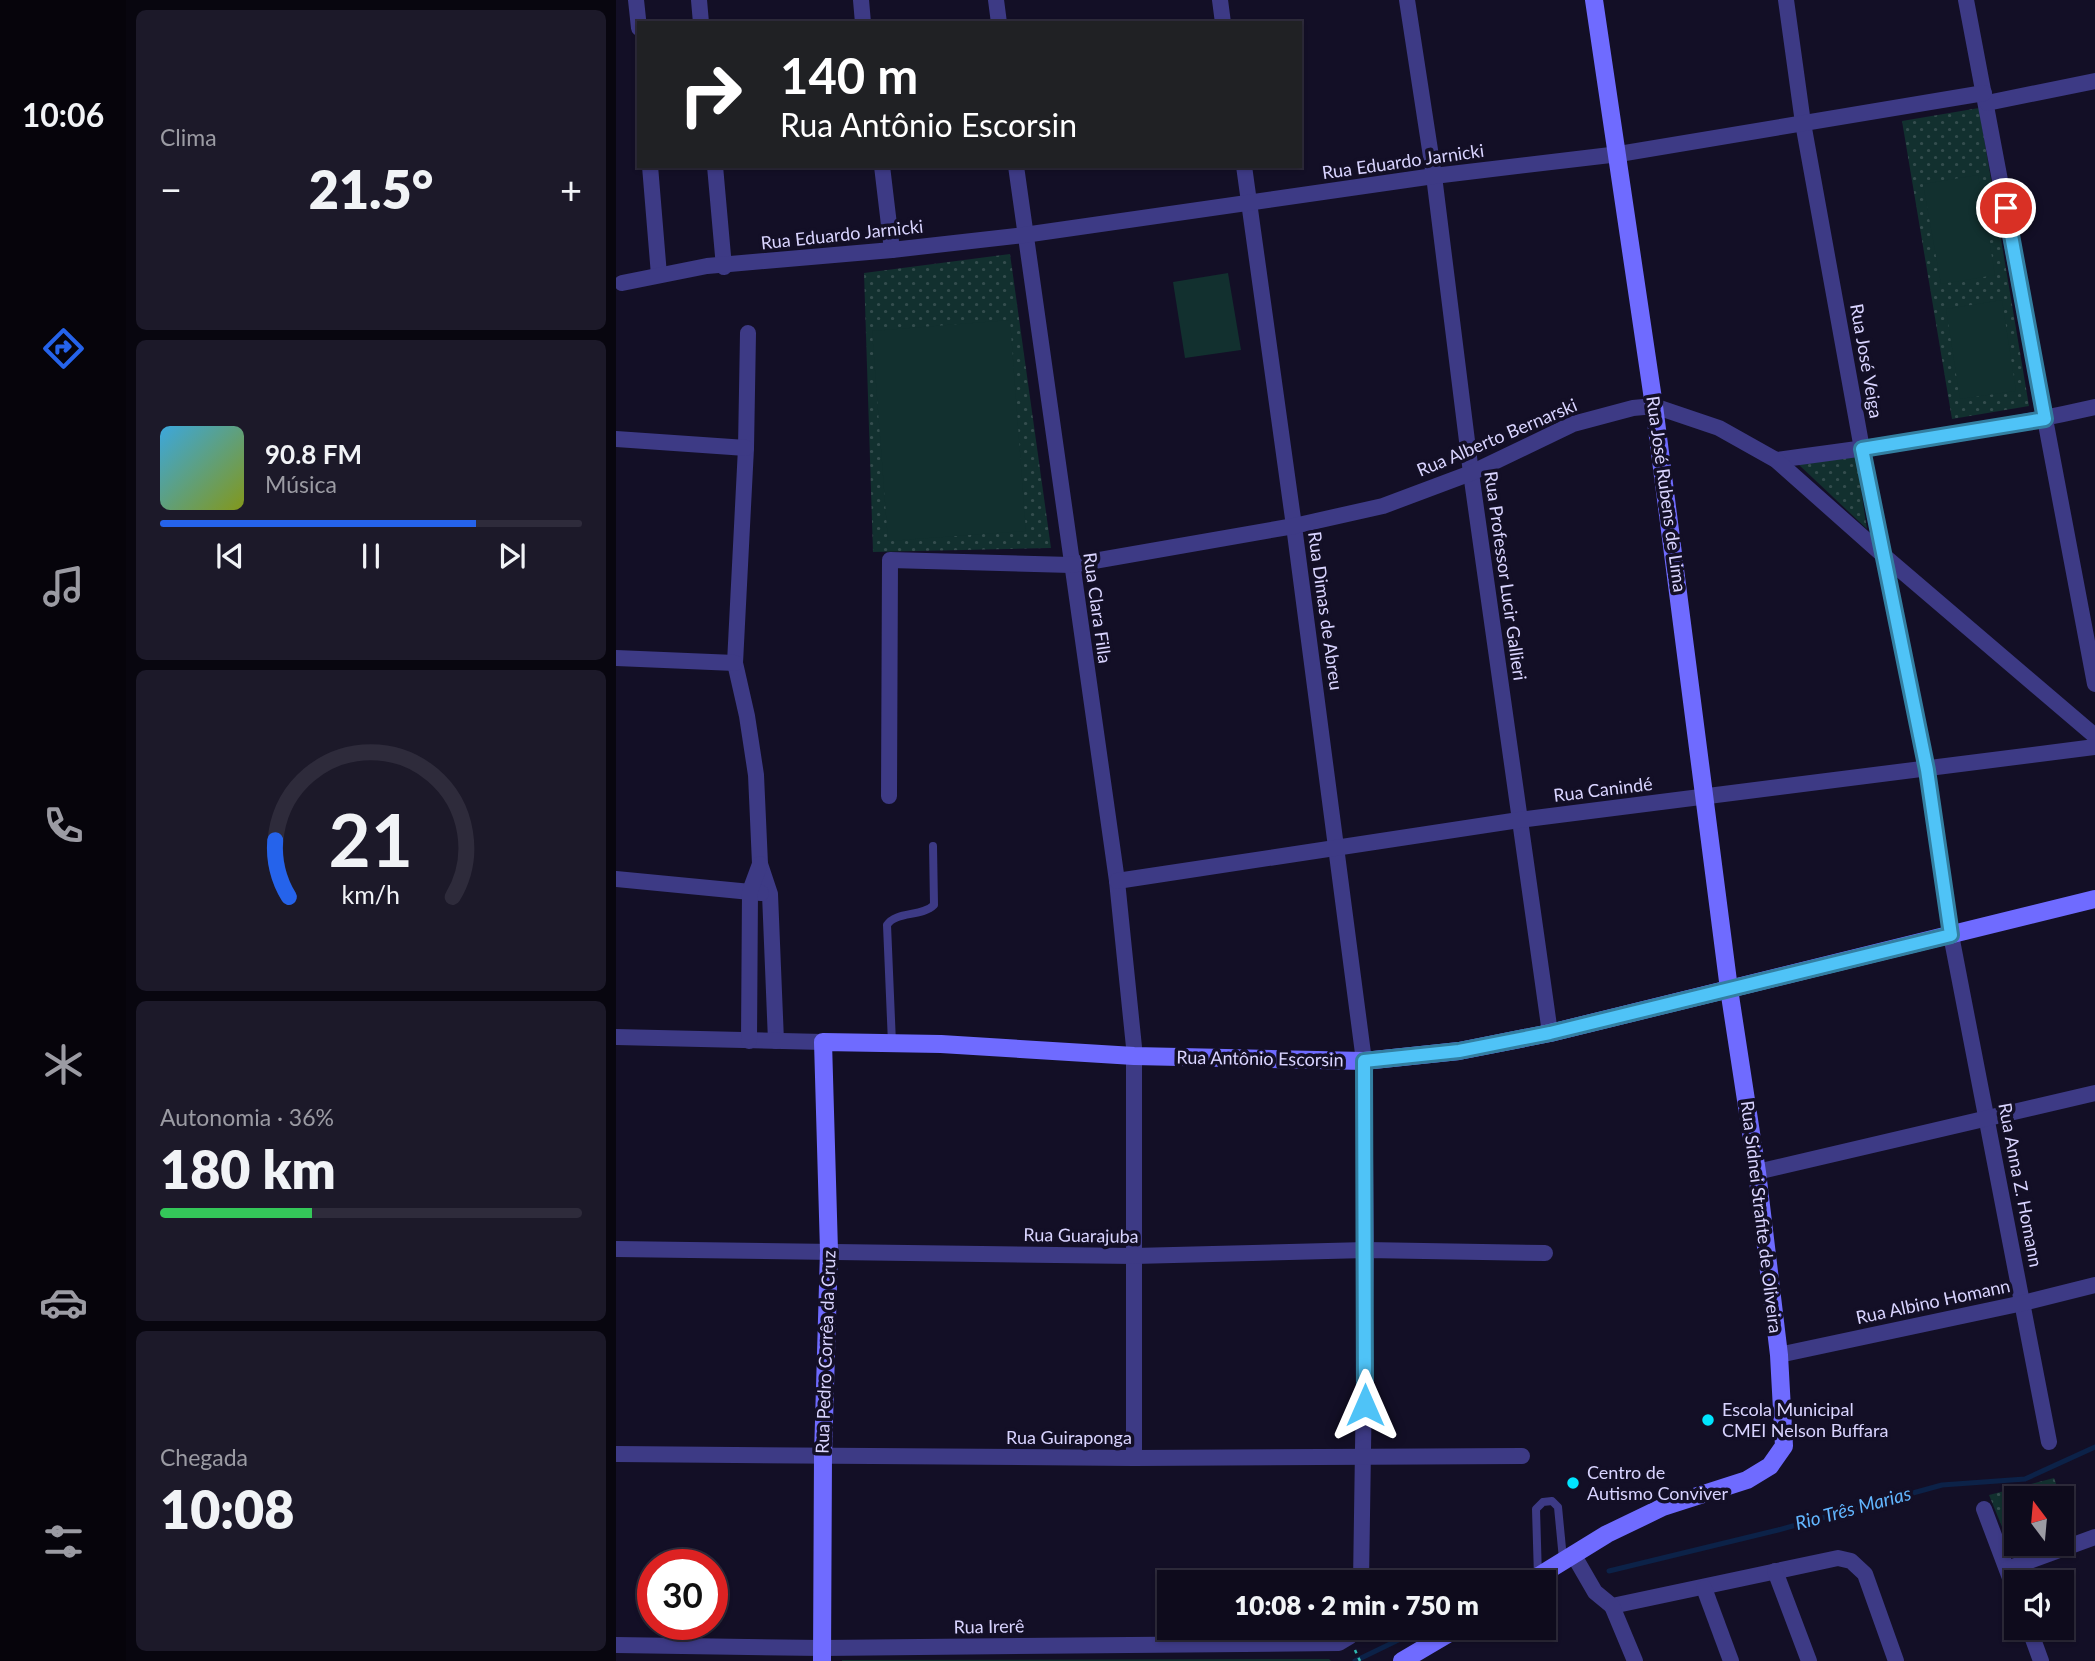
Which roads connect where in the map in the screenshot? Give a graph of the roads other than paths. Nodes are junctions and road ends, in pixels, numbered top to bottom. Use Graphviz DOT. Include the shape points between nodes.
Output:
graph roads {
  1 [pos="636,0"];
  2 [pos="699,0"];
  3 [pos="860,0"];
  4 [pos="996,0"];
  5 [pos="1220,0"];
  6 [pos="1407,0"];
  7 [pos="1594,0"];
  8 [pos="1786,0"];
  9 [pos="1966,0"];
  10 [pos="638,21"];
  11 [pos="701,21"];
  12 [pos="863,21"];
  13 [pos="999,21"];
  14 [pos="1223,21"];
  15 [pos="2095,81"];
  16 [pos="1985,98"];
  17 [pos="1803,123"];
  18 [pos="1619,154"];
  19 [pos="650,168"];
  20 [pos="715,168"];
  21 [pos="881,168"];
  22 [pos="1016,168"];
  23 [pos="1244,168"];
  24 [pos="1434,176"];
  25 [pos="1249,204"];
  26 [pos="1024,235"];
  27 [pos="892,250"];
  28 [pos="724,267"];
  29 [pos="659,275"];
  30 [pos="622,283"];
  31 [pos="748,333"];
  32 [pos="1654,406"];
  33 [pos="2095,407"];
  34 [pos="2045,419"];
  35 [pos="616,439"];
  36 [pos="746,448"];
  37 [pos="1862,449"];
  38 [pos="1776,460"];
  39 [pos="1471,473"];
  40 [pos="1294,526"];
  41 [pos="1883,555"];
  42 [pos="1071,565"];
  43 [pos="616,658"];
  44 [pos="735,663"];
  45 [pos="2095,684"];
  46 [pos="2095,736"];
  47 [pos="2095,747"];
  48 [pos="1927,770"];
  49 [pos="889,796"];
  50 [pos="1705,796"];
  51 [pos="1519,820"];
  52 [pos="933,846"];
  53 [pos="1337,848"];
  54 [pos="760,864"];
  55 [pos="616,879"];
  56 [pos="1117,881"];
  57 [pos="750,891"];
  58 [pos="770,894"];
  59 [pos="2095,900"];
  60 [pos="1951,935"];
  61 [pos="750,971"];
  62 [pos="773,971"];
  63 [pos="1729,989"];
  64 [pos="1550,1033"];
  65 [pos="616,1037"];
  66 [pos="749,1041"];
  67 [pos="776,1041"];
  68 [pos="823,1042"];
  69 [pos="892,1043"];
  70 [pos="1134,1056"];
  71 [pos="1364,1061"];
  72 [pos="2095,1093"];
  73 [pos="1988,1118"];
  74 [pos="1757,1172"];
  75 [pos="616,1249"];
  76 [pos="1366,1250"];
  77 [pos="829,1251"];
  78 [pos="1545,1253"];
  79 [pos="1134,1256"];
  80 [pos="2095,1285"];
  81 [pos="2023,1303"];
  82 [pos="1779,1355"];
  83 [pos="2049,1442"];
  84 [pos="616,1454"];
  85 [pos="823,1455"];
  86 [pos="1522,1456"];
  87 [pos="1364,1457"];
  88 [pos="1134,1458"];
  89 [pos="1984,1509"];
  90 [pos="2095,1537"];
  91 [pos="1568,1557"];
  92 [pos="2007,1569"];
  93 [pos="1361,1570"];
  94 [pos="1533,1570"];
  95 [pos="1547,1570"];
  96 [pos="1775,1572"];
  97 [pos="1704,1588"];
  98 [pos="1612,1606"];
  99 [pos="1344,1640"];
  100 [pos="1438,1640"];
  101 [pos="2033,1640"];
  102 [pos="616,1645"];
  103 [pos="822,1654"];
  104 [pos="1402,1661"];
  105 [pos="1635,1661"];
  106 [pos="1731,1661"];
  107 [pos="1809,1661"];
  108 [pos="1896,1661"];
  109 [pos="2041,1661"];
  1 -- 10 [label="street"];
  2 -- 11 [label="street"];
  3 -- 12 [label="street"];
  4 -- 13 [label="street"];
  5 -- 14 [label="street"];
  6 -- 24 [label="street, Rua Professor Lucir Gallieri"];
  7 -- 18 [label="street, Rua José Rubens de Lima"];
  8 -- 17 [label="street, Rua José Veiga"];
  9 -- 16 [label="street"];
  15 -- 16 [label="street, Rua Eduardo Jarnicki"];
  16 -- 17 [label="street, Rua Eduardo Jarnicki"];
  16 -- 34 [label="street"];
  17 -- 18 [label="street, Rua Eduardo Jarnicki"];
  17 -- 37 [label="street, Rua José Veiga"];
  18 -- 24 [label="street, Rua Eduardo Jarnicki"];
  18 -- 32 [label="street, Rua José Rubens de Lima"];
  19 -- 29 [label="street"];
  20 -- 28 [label="street"];
  21 -- 27 [label="street"];
  22 -- 26 [label="street, Rua Clara Filla"];
  23 -- 25 [label="street, Rua Dimas de Abreu"];
  24 -- 25 [label="street, Rua Eduardo Jarnicki"];
  24 -- 39 [label="street, Rua Professor Lucir Gallieri"];
  25 -- 26 [label="street, Rua Eduardo Jarnicki"];
  25 -- 40 [label="street, Rua Dimas de Abreu"];
  26 -- 27 [label="street, Rua Eduardo Jarnicki"];
  26 -- 42 [label="street, Rua Clara Filla"];
  27 -- 28 [label="street, Rua Eduardo Jarnicki"];
  28 -- 29 [label="street, Rua Eduardo Jarnicki"];
  29 -- 30 [label="street, Rua Eduardo Jarnicki"];
  31 -- 36 [label="street"];
  32 -- 38 [label="street, Rua Alberto Bernarski" via="1719,428"];
  32 -- 39 [label="street, Rua Alberto Bernarski" via="1573,424"];
  32 -- 50 [label="street, Rua José Rubens de Lima"];
  33 -- 34 [label="street"];
  34 -- 37 [label="street"];
  34 -- 45 [label="street"];
  35 -- 36 [label="street"];
  36 -- 44 [label="street"];
  37 -- 38 [label="street"];
  37 -- 41 [label="street, Rua José Veiga"];
  38 -- 41 [label="street, Rua Alberto Bernarski"];
  39 -- 40 [label="street, Rua Alberto Bernarski" via="1382,506"];
  39 -- 51 [label="street, Rua Professor Lucir Gallieri"];
  40 -- 42 [label="street, Rua Alberto Bernarski"];
  40 -- 53 [label="street, Rua Dimas de Abreu"];
  41 -- 46 [label="street, Rua Alberto Bernarski"];
  41 -- 48 [label="street, Rua José Veiga"];
  42 -- 49 [label="street, Rua Alberto Bernarski" via="890,560"];
  42 -- 56 [label="street, Rua Clara Filla"];
  43 -- 44 [label="street"];
  44 -- 54 [label="street" via="756,775"];
  47 -- 48 [label="street, Rua Canindé"];
  48 -- 50 [label="street, Rua Canindé"];
  48 -- 60 [label="street, Rua José Veiga"];
  50 -- 51 [label="street, Rua Canindé"];
  50 -- 63 [label="street, Rua José Rubens de Lima"];
  51 -- 53 [label="street, Rua Canindé"];
  51 -- 64 [label="street, Rua Professor Lucir Gallieri"];
  52 -- 69 [label="lane" via="934,905 892,919 887,925"];
  53 -- 56 [label="street, Rua Canindé"];
  53 -- 71 [label="street, Rua Dimas de Abreu"];
  54 -- 57 [label="street"];
  54 -- 58 [label="street"];
  55 -- 57 [label="street"];
  56 -- 70 [label="street, Rua Clara Filla"];
  57 -- 58 [label="street"];
  57 -- 61 [label="street"];
  58 -- 62 [label="street"];
  59 -- 60 [label="street, Rua Antônio Escorsin"];
  60 -- 63 [label="street, Rua Antônio Escorsin"];
  60 -- 73 [label="street, Rua Anna Z. Homann"];
  61 -- 62 [label="street"];
  61 -- 66 [label="street"];
  62 -- 67 [label="street"];
  63 -- 64 [label="street, Rua Antônio Escorsin"];
  63 -- 74 [label="street, Rua Sidnei Strafite de Oliveira"];
  64 -- 71 [label="street, Rua Antônio Escorsin" via="1459,1051"];
  65 -- 66 [label="street, Rua Antônio Escorsin"];
  66 -- 67 [label="street, Rua Antônio Escorsin"];
  67 -- 68 [label="street, Rua Antônio Escorsin"];
  68 -- 69 [label="street, Rua Antônio Escorsin"];
  68 -- 77 [label="street, Rua Pedro Corrêa da Cruz"];
  69 -- 70 [label="street, Rua Antônio Escorsin"];
  70 -- 71 [label="street, Rua Antônio Escorsin"];
  70 -- 79 [label="street, Rua Clara Filla"];
  71 -- 76 [label="street, Rua Dimas de Abreu"];
  72 -- 73 [label="street"];
  73 -- 74 [label="street"];
  73 -- 81 [label="street, Rua Anna Z. Homann"];
  74 -- 82 [label="street, Rua Sidnei Strafite de Oliveira"];
  75 -- 77 [label="street, Rua Guarajuba"];
  76 -- 78 [label="street, Rua Guarajuba"];
  76 -- 79 [label="street, Rua Guarajuba"];
  76 -- 87 [label="street, Rua Dimas de Abreu"];
  77 -- 79 [label="street, Rua Guarajuba"];
  77 -- 85 [label="street, Rua Pedro Corrêa da Cruz"];
  79 -- 88 [label="street, Rua Clara Filla"];
  80 -- 81 [label="street, Rua Albino Homann"];
  81 -- 82 [label="street, Rua Albino Homann"];
  81 -- 83 [label="street, Rua Anna Z. Homann"];
  82 -- 91 [label="street, Rua Sidnei Strafite de Oliveira" via="1784,1446 1770,1466 1747,1480 1663,1507"];
  84 -- 85 [label="street, Rua Guiraponga"];
  85 -- 88 [label="street, Rua Guiraponga"];
  85 -- 103 [label="street, Rua Pedro Corrêa da Cruz"];
  86 -- 87 [label="street, Rua Guiraponga"];
  87 -- 88 [label="street, Rua Guiraponga"];
  87 -- 93 [label="street, Rua Dimas de Abreu"];
  89 -- 92 [label="street"];
  90 -- 92 [label="street"];
  91 -- 94 [label="lane" via="1558,1507 1552,1501 1543,1502 1536,1509"];
  91 -- 95 [label="street"];
  91 -- 98 [label="street"];
  96 -- 97 [label="street"];
  96 -- 107 [label="street"];
  96 -- 108 [label="street" via="1838,1558 1852,1561 1865,1574"];
  97 -- 98 [label="street"];
  97 -- 106 [label="street"];
  98 -- 105 [label="street"];
  99 -- 103 [label="street, Rua Irerê"];
  100 -- 104 [label="street"];
  101 -- 109 [label="street"];
  102 -- 103 [label="street, Rua Irerê"];
}
